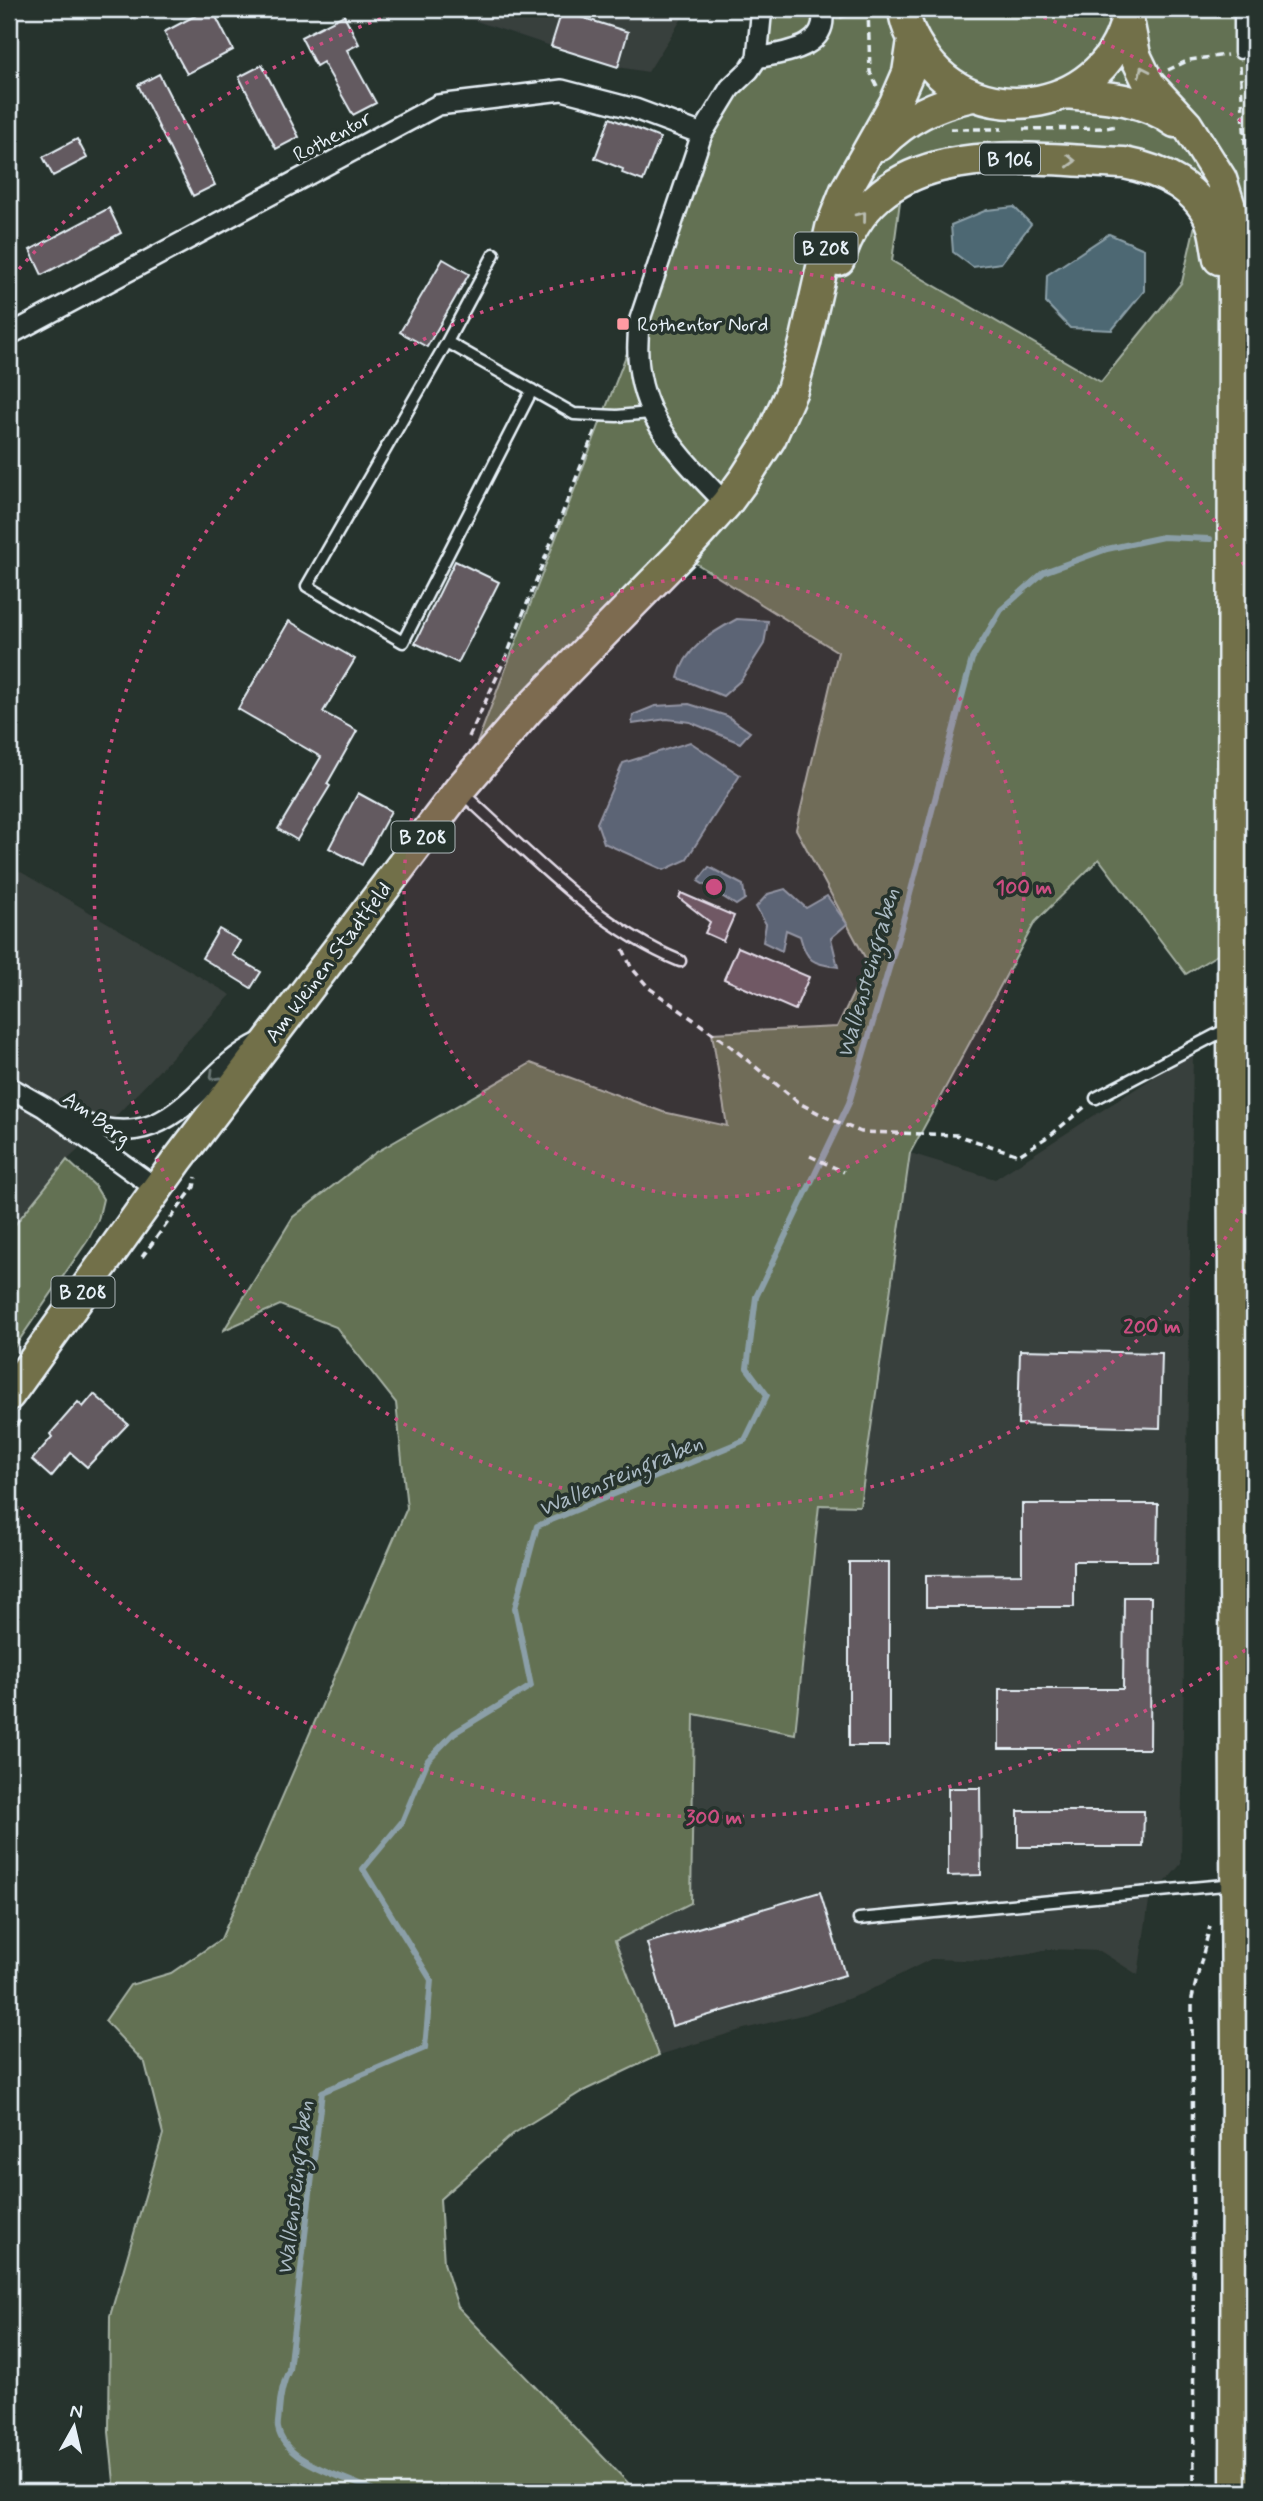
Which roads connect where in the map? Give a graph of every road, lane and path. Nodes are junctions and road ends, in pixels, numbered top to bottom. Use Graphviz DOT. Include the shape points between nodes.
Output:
graph roads {
  1 [pos="765,9"];
  2 [pos="904,9"];
  3 [pos="1240,9"];
  4 [pos="868,10"];
  5 [pos="1128,12"];
  6 [pos="823,15"];
  7 [pos="913,40"];
  8 [pos="1240,53"];
  9 [pos="757,58"];
  10 [pos="1065,93"];
  11 [pos="972,96"];
  12 [pos="702,134"];
  13 [pos="1200,144"];
  14 [pos="865,160"];
  15 [pos="1247,186"];
  16 [pos="494,254"];
  17 [pos="1234,301"];
  18 [pos="9,335"];
  19 [pos="447,342"];
  20 [pos="805,342"];
  21 [pos="532,390"];
  22 [pos="650,413"];
  23 [pos="726,504"];
  24 [pos="459,790"];
  25 [pos="617,927"];
  26 [pos="680,961"];
  27 [pos="1243,1021"];
  28 [pos="270,1038"];
  29 [pos="9,1087"];
  30 [pos="1096,1098"];
  31 [pos="55,1115"];
  32 [pos="810,1156"];
  33 [pos="844,1172"];
  34 [pos="157,1189"];
  35 [pos="9,1395"];
  36 [pos="1235,1896"];
  37 [pos="859,1919"];
  38 [pos="1246,2082"];
  39 [pos="1194,2492"];
  40 [pos="1236,2492"];
  1 -- 9 [label="street"];
  2 -- 7 [label="main road, B 106"];
  3 -- 8 [label="lane"];
  4 -- 6 [label="path"];
  5 -- 10 [label="main road, B 106" via="1105,61"];
  13 -- 5 [label="main road, B 106, one-way" via="1149,83 1135,55"];
  6 -- 9 [label="street" via="821,33 811,42 790,52"];
  7 -- 11 [label="main road, B 106" via="948,82"];
  7 -- 14 [label="main road, B 208" via="908,73"];
  8 -- 15 [label="path"];
  9 -- 12 [label="street" via="730,88"];
  10 -- 11 [label="main road, B 106" via="1019,104"];
  10 -- 13 [label="main road, B 106" via="1135,102 1172,119"];
  11 -- 14 [label="main road, B 208" via="942,103 914,117"];
  12 -- 18 [label="street, Rothentor" via="635,109 562,90 438,106"];
  12 -- 22 [label="street" via="640,319 639,379"];
  13 -- 17 [label="main road, B 106" via="1221,179 1230,207"];
  14 -- 20 [label="main road, B 208" via="846,190 831,228"];
  16 -- 19 [label="lane"];
  20 -- 17 [label="main road, B 106, one-way" via="816,334 825,315 842,247 862,214 903,179 939,165 974,159 1124,163 1167,176 1188,190 1208,215 1222,276"];
  17 -- 27 [label="main road, B 106" via="1233,951"];
  19 -- 21 [label="lane"];
  19 -- 21 [label="lane" via="307,586 402,642"];
  20 -- 23 [label="main road, Am kleinen Stadtfeld / B 208" via="792,390 770,439"];
  21 -- 22 [label="lane" via="574,414"];
  22 -- 23 [label="street"];
  23 -- 24 [label="main road, Am kleinen Stadtfeld / B 208" via="528,710"];
  24 -- 25 [label="lane"];
  24 -- 28 [label="main road, Am kleinen Stadtfeld / B 208"];
  25 -- 26 [label="lane"];
  25 -- 30 [label="path" via="631,967 649,988 799,1103 861,1132 956,1135 1019,1155 1052,1135"];
  27 -- 30 [label="lane"];
  27 -- 36 [label="main road, B 106"];
  28 -- 31 [label="street, one-way" via="228,1062 186,1105 146,1129 104,1130"];
  28 -- 34 [label="main road, Am kleinen Stadtfeld / B 208"];
  29 -- 31 [label="street, Am Berg"];
  31 -- 34 [label="street, Am Berg"];
  32 -- 33 [label="path"];
  34 -- 35 [label="main road, Am kleinen Stadtfeld / B 208"];
  36 -- 37 [label="lane"];
  36 -- 38 [label="main road, B 106"];
  36 -- 39 [label="path" via="1215,1912 1192,1998"];
  38 -- 40 [label="main road, B 106"];
}
